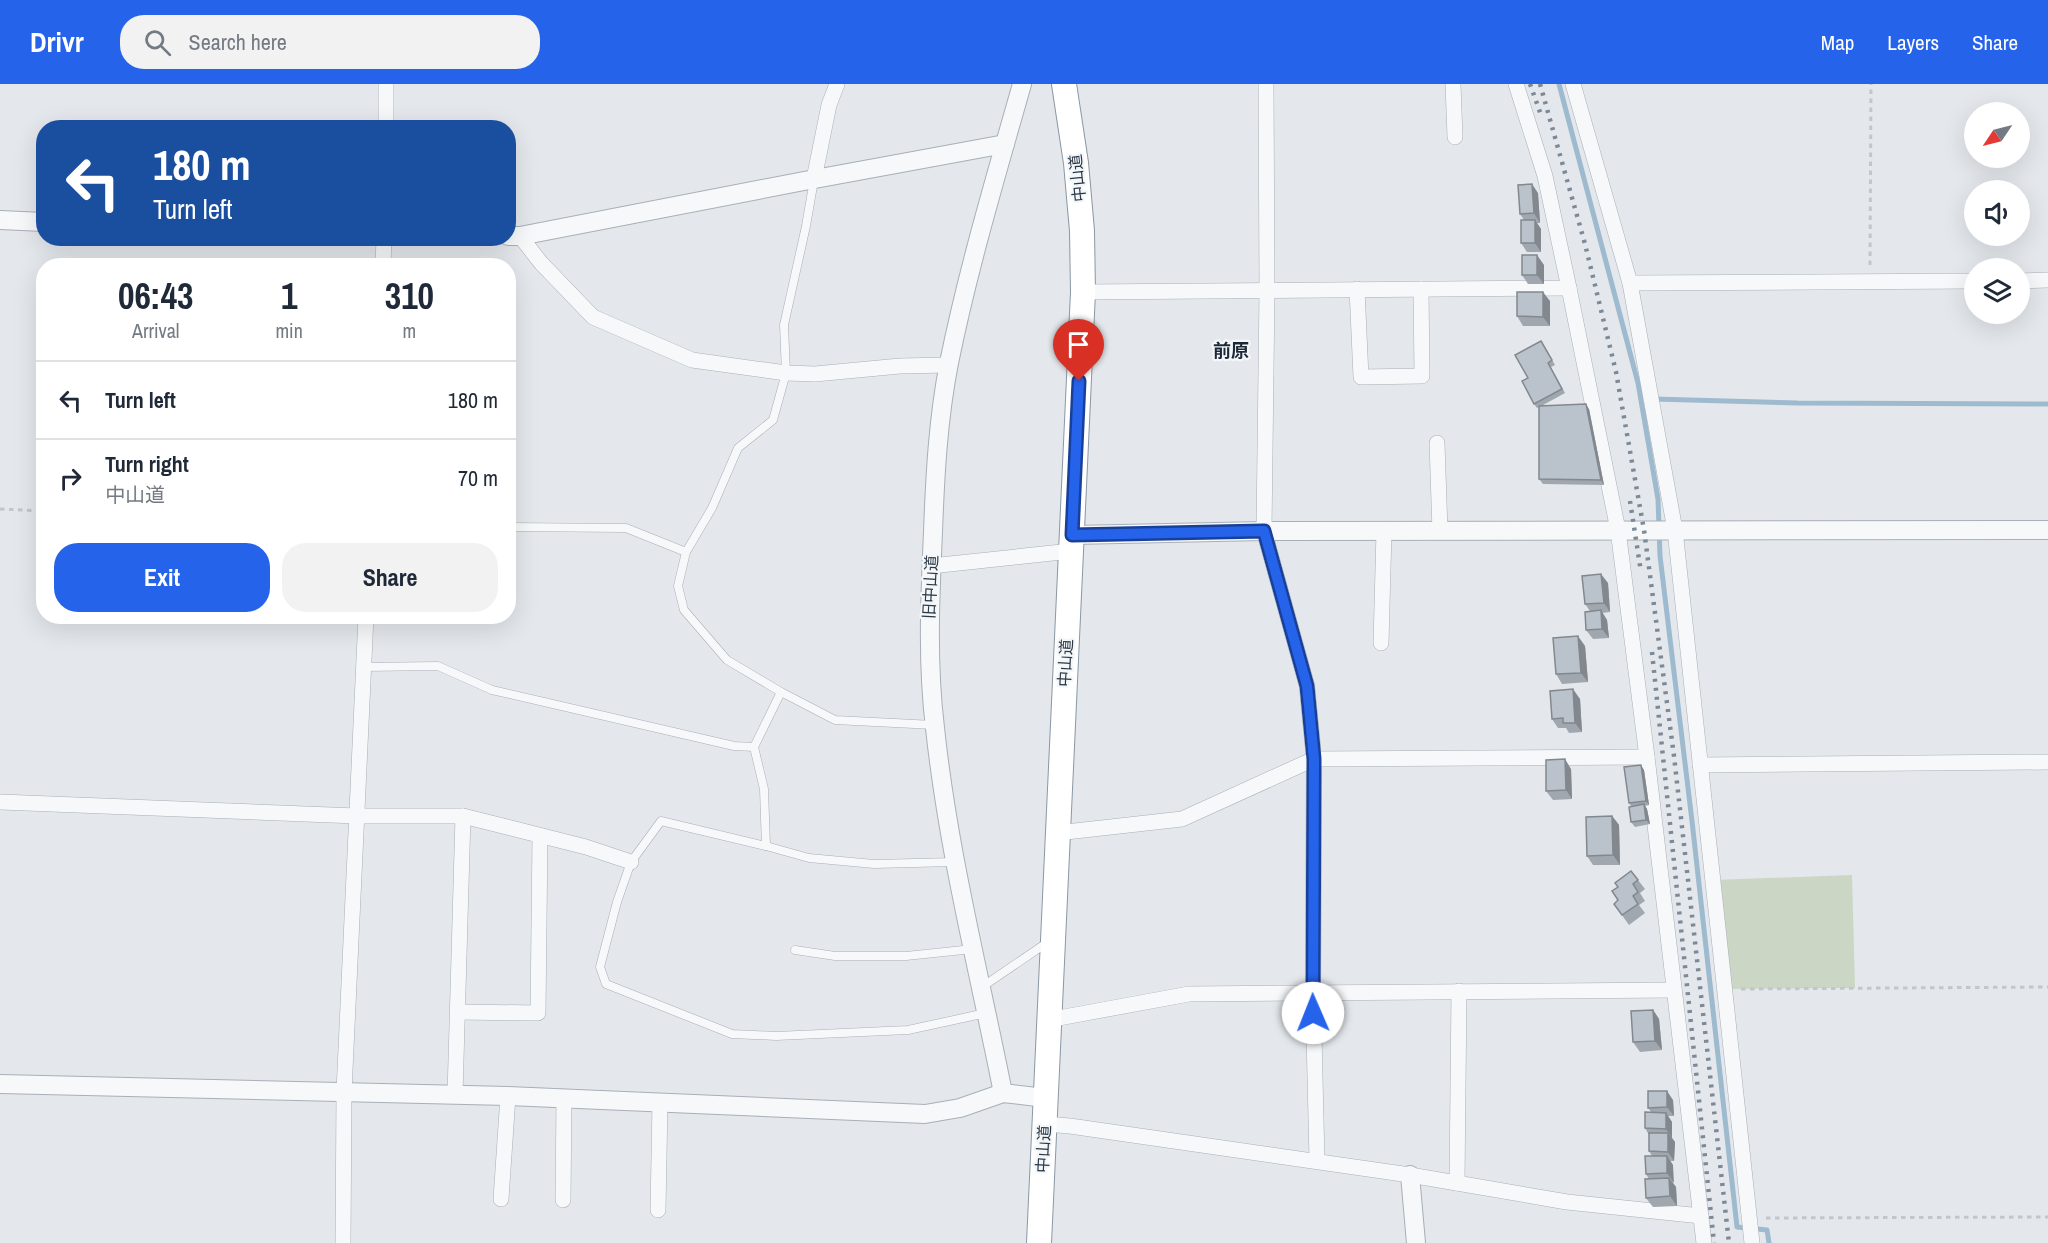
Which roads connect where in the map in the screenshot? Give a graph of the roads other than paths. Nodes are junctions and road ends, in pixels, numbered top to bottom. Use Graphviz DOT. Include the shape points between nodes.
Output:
graph roads {
  1 [pos="386,84"];
  2 [pos="837,84"];
  3 [pos="1022,84"];
  4 [pos="1064,84"];
  5 [pos="1266,84"];
  6 [pos="1453,84"];
  7 [pos="1516,84"];
  8 [pos="1573,84"];
  9 [pos="386,120"];
  10 [pos="1455,137"];
  11 [pos="1005,144"];
  12 [pos="814,179"];
  13 [pos="0,220"];
  14 [pos="36,222"];
  15 [pos="516,236"];
  16 [pos="516,238"];
  17 [pos="2030,280"];
  18 [pos="2048,280"];
  19 [pos="1964,281"];
  20 [pos="1630,283"];
  21 [pos="1569,288"];
  22 [pos="1357,289"];
  23 [pos="1421,289"];
  24 [pos="1267,290"];
  25 [pos="1083,292"];
  26 [pos="948,365"];
  27 [pos="786,373"];
  28 [pos="1437,443"];
  29 [pos="516,527"];
  30 [pos="1618,530"];
  31 [pos="1675,530"];
  32 [pos="2048,530"];
  33 [pos="1264,531"];
  34 [pos="1384,531"];
  35 [pos="1440,531"];
  36 [pos="1071,543"];
  37 [pos="686,552"];
  38 [pos="931,566"];
  39 [pos="366,624"];
  40 [pos="1381,643"];
  41 [pos="364,667"];
  42 [pos="781,692"];
  43 [pos="934,725"];
  44 [pos="754,747"];
  45 [pos="1647,757"];
  46 [pos="1314,759"];
  47 [pos="2048,762"];
  48 [pos="1700,765"];
  49 [pos="0,802"];
  50 [pos="357,816"];
  51 [pos="463,816"];
  52 [pos="1057,833"];
  53 [pos="540,836"];
  54 [pos="766,846"];
  55 [pos="631,862"];
  56 [pos="955,862"];
  57 [pos="1053,939"];
  58 [pos="974,949"];
  59 [pos="795,950"];
  60 [pos="982,987"];
  61 [pos="1674,990"];
  62 [pos="1459,991"];
  63 [pos="1313,992"];
  64 [pos="458,1012"];
  65 [pos="987,1013"];
  66 [pos="1048,1020"];
  67 [pos="0,1084"];
  68 [pos="344,1092"];
  69 [pos="1004,1093"];
  70 [pos="455,1095"];
  71 [pos="508,1096"];
  72 [pos="1045,1098"];
  73 [pos="564,1099"];
  74 [pos="660,1102"];
  75 [pos="1045,1124"];
  76 [pos="1317,1161"];
  77 [pos="1410,1175"];
  78 [pos="1457,1183"];
  79 [pos="501,1200"];
  80 [pos="563,1200"];
  81 [pos="658,1210"];
  82 [pos="1701,1216"];
  83 [pos="343,1243"];
  84 [pos="1039,1243"];
  85 [pos="1416,1243"];
  86 [pos="1704,1243"];
  87 [pos="1752,1243"];
  1 -- 9 [label="street"];
  2 -- 12 [label="street"];
  3 -- 11 [label="street, 旧中山道"];
  4 -- 25 [label="highway, 中山道" via="1076,163"];
  5 -- 24 [label="street"];
  6 -- 10 [label="street"];
  7 -- 21 [label="street" via="1545,176"];
  8 -- 20 [label="street"];
  11 -- 12 [label="street"];
  11 -- 26 [label="street, 旧中山道"];
  12 -- 15 [label="street"];
  12 -- 27 [label="lane" via="784,325"];
  13 -- 14 [label="street"];
  16 -- 27 [label="street" via="593,317 692,360"];
  17 -- 18 [label="street"];
  19 -- 20 [label="street"];
  20 -- 31 [label="street"];
  21 -- 23 [label="street"];
  21 -- 30 [label="street"];
  22 -- 23 [label="street"];
  22 -- 23 [label="street" via="1361,377 1422,376"];
  22 -- 24 [label="street"];
  24 -- 25 [label="street"];
  24 -- 33 [label="street"];
  25 -- 36 [label="highway, 中山道"];
  26 -- 27 [label="street"];
  26 -- 38 [label="street, 旧中山道" via="940,416"];
  27 -- 37 [label="lane" via="773,420 738,448 712,508"];
  28 -- 35 [label="street"];
  29 -- 37 [label="lane" via="626,528"];
  30 -- 31 [label="street"];
  30 -- 35 [label="street"];
  30 -- 45 [label="street"];
  31 -- 32 [label="street"];
  31 -- 48 [label="street"];
  33 -- 34 [label="street"];
  33 -- 36 [label="street"];
  33 -- 46 [label="street" via="1307,686"];
  34 -- 35 [label="street"];
  34 -- 40 [label="street"];
  36 -- 38 [label="street"];
  36 -- 52 [label="highway, 中山道"];
  37 -- 42 [label="lane" via="678,586 684,610 727,660"];
  38 -- 43 [label="street, 旧中山道" via="928,629"];
  39 -- 41 [label="street"];
  41 -- 44 [label="lane" via="438,666 492,690 734,746"];
  41 -- 50 [label="street"];
  42 -- 43 [label="lane" via="835,720"];
  42 -- 44 [label="lane"];
  43 -- 56 [label="street, 旧中山道"];
  44 -- 54 [label="lane" via="764,789"];
  45 -- 46 [label="street"];
  45 -- 61 [label="street"];
  46 -- 52 [label="street" via="1182,819"];
  46 -- 63 [label="street"];
  47 -- 48 [label="street"];
  48 -- 87 [label="street"];
  49 -- 50 [label="street"];
  50 -- 51 [label="street"];
  50 -- 68 [label="street"];
  51 -- 53 [label="street"];
  51 -- 64 [label="street"];
  52 -- 57 [label="highway, 中山道"];
  53 -- 55 [label="street"];
  53 -- 64 [label="street" via="538,1013"];
  54 -- 55 [label="lane" via="661,820"];
  54 -- 56 [label="lane" via="809,858 874,864"];
  55 -- 65 [label="lane" via="600,967 606,984 732,1034 908,1030"];
  56 -- 58 [label="street, 旧中山道"];
  57 -- 60 [label="lane"];
  57 -- 66 [label="highway, 中山道"];
  58 -- 59 [label="lane" via="906,956 835,956"];
  58 -- 60 [label="street, 旧中山道"];
  60 -- 65 [label="street, 旧中山道"];
  61 -- 62 [label="street"];
  61 -- 82 [label="street"];
  62 -- 63 [label="street"];
  62 -- 78 [label="street"];
  63 -- 66 [label="street" via="1189,994"];
  63 -- 76 [label="street"];
  64 -- 70 [label="street"];
  65 -- 69 [label="street, 旧中山道"];
  66 -- 72 [label="highway, 中山道"];
  67 -- 68 [label="street"];
  68 -- 70 [label="street"];
  68 -- 83 [label="street"];
  69 -- 72 [label="street"];
  69 -- 74 [label="street" via="960,1108 925,1114"];
  70 -- 71 [label="street"];
  71 -- 73 [label="street"];
  71 -- 79 [label="street"];
  72 -- 75 [label="highway, 中山道"];
  73 -- 74 [label="street"];
  73 -- 80 [label="street"];
  74 -- 81 [label="street"];
  75 -- 76 [label="street"];
  75 -- 84 [label="highway, 中山道"];
  76 -- 77 [label="street"];
  77 -- 78 [label="street"];
  77 -- 85 [label="street"];
  78 -- 82 [label="street" via="1567,1202"];
  82 -- 86 [label="street"];
}
